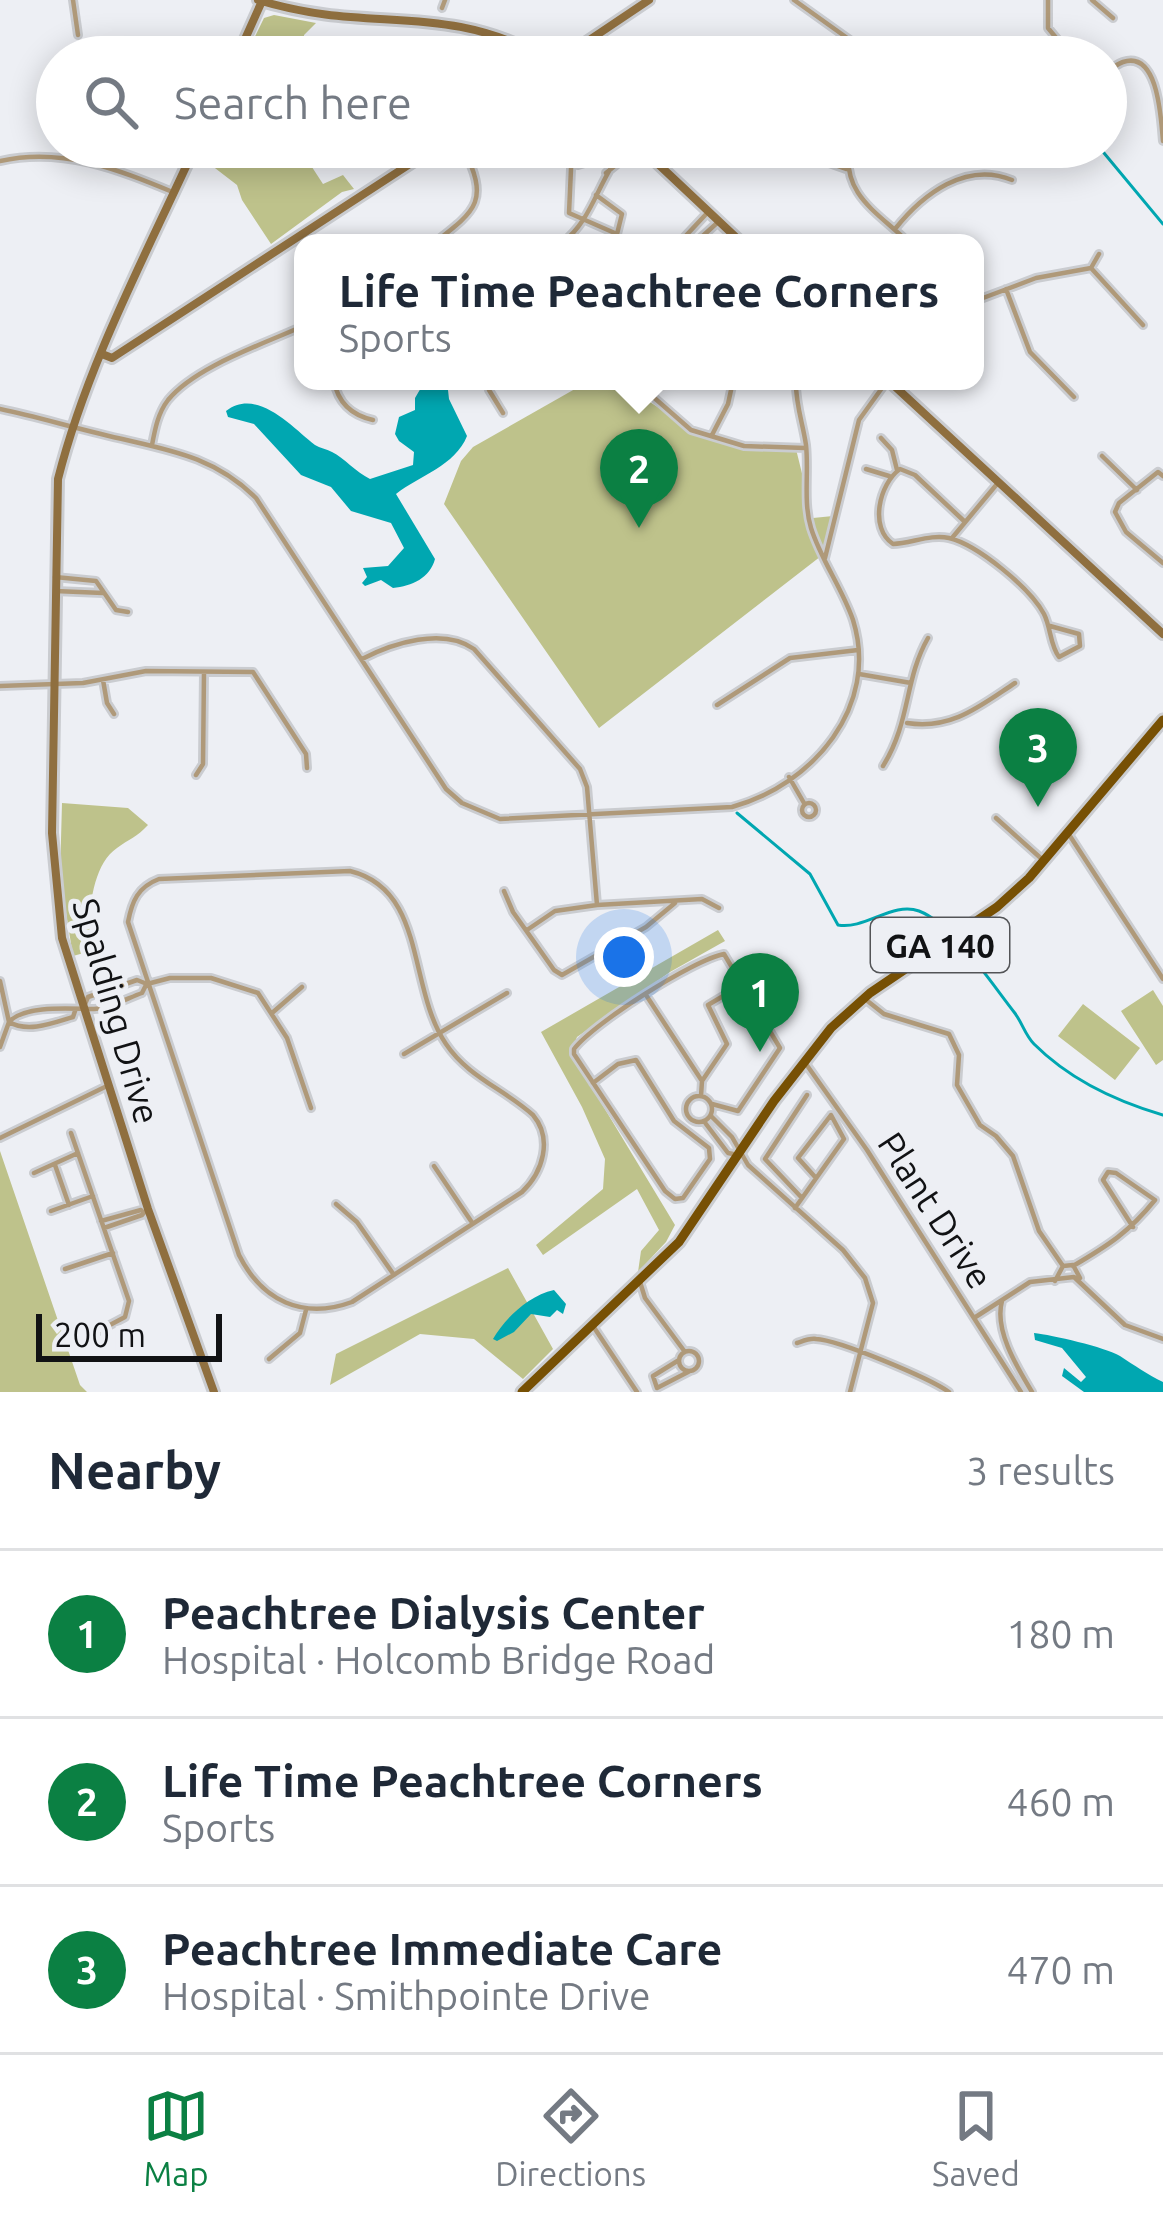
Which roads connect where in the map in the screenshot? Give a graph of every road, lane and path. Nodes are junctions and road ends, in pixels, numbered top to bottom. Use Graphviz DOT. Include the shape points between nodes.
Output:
graph roads {
  1 [pos="73,0"];
  2 [pos="261,0"];
  3 [pos="649,0"];
  4 [pos="794,0"];
  5 [pos="811,0"];
  6 [pos="1048,0"];
  7 [pos="1092,0"];
  8 [pos="444,4"];
  9 [pos="426,6"];
  10 [pos="387,8"];
  11 [pos="805,9"];
  12 [pos="458,11"];
  13 [pos="1113,18"];
  14 [pos="488,21"];
  15 [pos="78,34"];
  16 [pos="246,36"];
  17 [pos="512,36"];
  18 [pos="595,36"];
  19 [pos="844,36"];
  20 [pos="1055,36"];
  21 [pos="1127,60"];
  22 [pos="1163,141"];
  23 [pos="36,154"];
  24 [pos="0,160"];
  25 [pos="110,168"];
  26 [pos="186,168"];
  27 [pos="404,168"];
  28 [pos="472,168"];
  29 [pos="570,168"];
  30 [pos="610,168"];
  31 [pos="612,168"];
  32 [pos="662,168"];
  33 [pos="846,169"];
  34 [pos="606,173"];
  35 [pos="1012,180"];
  36 [pos="175,193"];
  37 [pos="596,196"];
  38 [pos="709,212"];
  39 [pos="719,221"];
  40 [pos="585,222"];
  41 [pos="895,229"];
  42 [pos="306,234"];
  43 [pos="445,234"];
  44 [pos="572,234"];
  45 [pos="617,234"];
  46 [pos="688,234"];
  47 [pos="705,234"];
  48 [pos="733,234"];
  49 [pos="900,234"];
  50 [pos="294,242"];
  51 [pos="1099,254"];
  52 [pos="1091,268"];
  53 [pos="1006,290"];
  54 [pos="984,298"];
  55 [pos="1143,326"];
  56 [pos="294,329"];
  57 [pos="102,354"];
  58 [pos="337,390"];
  59 [pos="489,390"];
  60 [pos="640,390"];
  61 [pos="731,390"];
  62 [pos="797,390"];
  63 [pos="881,390"];
  64 [pos="898,390"];
  65 [pos="1074,397"];
  66 [pos="0,409"];
  67 [pos="503,413"];
  68 [pos="373,420"];
  69 [pos="72,425"];
  70 [pos="712,435"];
  71 [pos="881,438"];
  72 [pos="152,445"];
  73 [pos="806,448"];
  74 [pos="1102,456"];
  75 [pos="866,469"];
  76 [pos="898,470"];
  77 [pos="1163,476"];
  78 [pos="891,477"];
  79 [pos="997,484"];
  80 [pos="1137,490"];
  81 [pos="964,521"];
  82 [pos="952,538"];
  83 [pos="825,558"];
  84 [pos="1163,562"];
  85 [pos="55,578"];
  86 [pos="55,591"];
  87 [pos="104,593"];
  88 [pos="128,612"];
  89 [pos="1050,626"];
  90 [pos="1163,634"];
  91 [pos="928,638"];
  92 [pos="858,650"];
  93 [pos="362,659"];
  94 [pos="204,672"];
  95 [pos="859,674"];
  96 [pos="103,680"];
  97 [pos="54,682"];
  98 [pos="1015,682"];
  99 [pos="911,683"];
  100 [pos="0,686"];
  101 [pos="717,705"];
  102 [pos="114,714"];
  103 [pos="1163,720"];
  104 [pos="904,723"];
  105 [pos="883,766"];
  106 [pos="308,768"];
  107 [pos="196,775"];
  108 [pos="789,777"];
  109 [pos="805,803"];
  110 [pos="590,816"];
  111 [pos="995,818"];
  112 [pos="1068,833"];
  113 [pos="1044,861"];
  114 [pos="504,891"];
  115 [pos="676,903"];
  116 [pos="597,905"];
  117 [pos="719,908"];
  118 [pos="527,930"];
  119 [pos="1163,979"];
  120 [pos="0,981"];
  121 [pos="147,984"];
  122 [pos="742,985"];
  123 [pos="302,987"];
  124 [pos="112,989"];
  125 [pos="507,993"];
  126 [pos="646,995"];
  127 [pos="864,998"];
  128 [pos="116,1002"];
  129 [pos="81,1007"];
  130 [pos="272,1012"];
  131 [pos="9,1022"];
  132 [pos="440,1034"];
  133 [pos="0,1047"];
  134 [pos="404,1054"];
  135 [pos="803,1059"];
  136 [pos="702,1081"];
  137 [pos="593,1083"];
  138 [pos="107,1086"];
  139 [pos="807,1095"];
  140 [pos="701,1096"];
  141 [pos="712,1104"];
  142 [pos="311,1108"];
  143 [pos="686,1112"];
  144 [pos="711,1116"];
  145 [pos="674,1121"];
  146 [pos="704,1122"];
  147 [pos="71,1133"];
  148 [pos="0,1138"];
  149 [pos="78,1153"];
  150 [pos="739,1155"];
  151 [pos="54,1164"];
  152 [pos="434,1166"];
  153 [pos="34,1173"];
  154 [pos="816,1178"];
  155 [pos="93,1196"];
  156 [pos="802,1198"];
  157 [pos="336,1204"];
  158 [pos="69,1205"];
  159 [pos="795,1208"];
  160 [pos="146,1210"];
  161 [pos="50,1211"];
  162 [pos="472,1222"];
  163 [pos="103,1224"];
  164 [pos="1133,1227"];
  165 [pos="112,1253"];
  166 [pos="1063,1266"];
  167 [pos="1073,1266"];
  168 [pos="65,1269"];
  169 [pos="394,1275"];
  170 [pos="1080,1280"];
  171 [pos="640,1282"];
  172 [pos="1055,1282"];
  173 [pos="1002,1300"];
  174 [pos="306,1310"];
  175 [pos="974,1318"];
  176 [pos="593,1326"];
  177 [pos="91,1335"];
  178 [pos="1163,1339"];
  179 [pos="797,1343"];
  180 [pos="685,1352"];
  181 [pos="861,1354"];
  182 [pos="268,1359"];
  183 [pos="680,1360"];
  184 [pos="690,1371"];
  185 [pos="212,1392"];
  186 [pos="521,1392"];
  187 [pos="637,1392"];
  188 [pos="850,1392"];
  189 [pos="950,1392"];
  190 [pos="1021,1392"];
  191 [pos="1032,1392"];
  1 -- 15 [label="street"];
  2 -- 10 [label="main road" via="311,13"];
  2 -- 16 [label="main road"];
  3 -- 18 [label="main road"];
  4 -- 11 [label="street"];
  5 -- 11 [label="street"];
  6 -- 20 [label="street"];
  7 -- 13 [label="street"];
  8 -- 9 [label="main road"];
  8 -- 12 [label="main road"];
  11 -- 19 [label="street"];
  14 -- 17 [label="main road"];
  21 -- 22 [label="street" via="1148,73"];
  23 -- 24 [label="street"];
  25 -- 36 [label="street"];
  26 -- 36 [label="main road, Spalding Drive"];
  27 -- 42 [label="main road"];
  28 -- 43 [label="street" via="480,187 474,210"];
  29 -- 40 [label="street" via="569,213"];
  30 -- 34 [label="street"];
  31 -- 34 [label="street"];
  32 -- 38 [label="main road"];
  33 -- 41 [label="street" via="859,196"];
  34 -- 37 [label="street"];
  35 -- 41 [label="street" via="964,175"];
  36 -- 57 [label="main road, Spalding Drive"];
  37 -- 40 [label="street"];
  37 -- 45 [label="street" via="622,214"];
  38 -- 39 [label="main road"];
  38 -- 46 [label="street"];
  39 -- 47 [label="street"];
  39 -- 48 [label="main road"];
  40 -- 44 [label="street"];
  40 -- 45 [label="street"];
  41 -- 49 [label="street"];
  50 -- 57 [label="main road" via="112,358"];
  51 -- 52 [label="street"];
  52 -- 53 [label="street"];
  52 -- 55 [label="street"];
  53 -- 54 [label="street"];
  53 -- 65 [label="street" via="1030,352"];
  56 -- 72 [label="street" via="180,389 157,420"];
  57 -- 69 [label="main road, Spalding Drive"];
  58 -- 68 [label="street" via="358,417"];
  59 -- 67 [label="street"];
  60 -- 70 [label="street" via="691,430"];
  61 -- 70 [label="street"];
  62 -- 73 [label="street"];
  63 -- 83 [label="street" via="859,420"];
  64 -- 79 [label="main road"];
  66 -- 69 [label="street"];
  69 -- 72 [label="street"];
  69 -- 85 [label="main road, Spalding Drive" via="58,479"];
  70 -- 73 [label="street" via="744,446"];
  71 -- 76 [label="street"];
  72 -- 93 [label="street" via="208,461 256,497"];
  73 -- 83 [label="street" via="808,518"];
  74 -- 80 [label="street"];
  75 -- 78 [label="street"];
  76 -- 78 [label="street"];
  76 -- 81 [label="street" via="915,475"];
  77 -- 80 [label="street"];
  78 -- 82 [label="street" via="878,518 882,535 893,544"];
  79 -- 81 [label="street"];
  79 -- 90 [label="main road"];
  80 -- 84 [label="street" via="1115,512"];
  81 -- 82 [label="street"];
  82 -- 89 [label="street" via="1030,595"];
  83 -- 92 [label="street"];
  85 -- 86 [label="main road, Spalding Drive"];
  85 -- 87 [label="street" via="96,580"];
  86 -- 87 [label="street"];
  86 -- 97 [label="main road, Spalding Drive"];
  87 -- 88 [label="street"];
  89 -- 89 [label="street" via="1059,657 1080,646 1079,634"];
  91 -- 99 [label="street"];
  92 -- 95 [label="street"];
  92 -- 101 [label="street" via="790,658"];
  93 -- 110 [label="street" via="462,803 500,818"];
  93 -- 110 [label="street" via="435,638 462,641 571,756"];
  94 -- 96 [label="street"];
  94 -- 106 [label="street" via="253,672"];
  94 -- 107 [label="street"];
  95 -- 99 [label="street"];
  95 -- 108 [label="street" via="836,738"];
  96 -- 97 [label="street"];
  96 -- 102 [label="street"];
  97 -- 100 [label="street"];
  97 -- 129 [label="main road, Spalding Drive" via="55,892"];
  98 -- 104 [label="street" via="953,721"];
  99 -- 104 [label="street"];
  103 -- 112 [label="main road, GA 140"];
  104 -- 105 [label="street"];
  108 -- 109 [label="street"];
  108 -- 110 [label="street" via="732,807"];
  110 -- 116 [label="street"];
  111 -- 113 [label="street"];
  112 -- 113 [label="main road, GA 140"];
  112 -- 119 [label="street"];
  113 -- 127 [label="main road, GA 140" via="997,907"];
  114 -- 118 [label="street"];
  115 -- 116 [label="street"];
  115 -- 117 [label="street" via="701,899"];
  115 -- 118 [label="street" via="562,975"];
  116 -- 118 [label="street" via="555,911"];
  120 -- 131 [label="street"];
  121 -- 124 [label="street"];
  121 -- 128 [label="street"];
  121 -- 130 [label="street" via="211,978 258,993"];
  121 -- 132 [label="street" via="128,922 132,900 148,883 350,871 374,877 396,899"];
  121 -- 174 [label="street" via="249,1276"];
  122 -- 126 [label="street" via="719,954"];
  122 -- 136 [label="street" via="708,1005 727,1044"];
  122 -- 141 [label="street" via="781,1048 738,1111"];
  123 -- 130 [label="street"];
  124 -- 128 [label="street"];
  124 -- 129 [label="street"];
  125 -- 132 [label="street"];
  126 -- 136 [label="street"];
  126 -- 137 [label="street" via="574,1048"];
  127 -- 135 [label="main road, GA 140"];
  127 -- 166 [label="street" via="884,1014 949,1034 959,1055 957,1085 980,1125 1013,1156 1039,1232"];
  128 -- 129 [label="street"];
  129 -- 131 [label="street" via="16,1014"];
  129 -- 131 [label="street" via="44,1025"];
  129 -- 138 [label="main road, Spalding Drive"];
  130 -- 142 [label="street"];
  131 -- 133 [label="street"];
  132 -- 134 [label="street"];
  132 -- 162 [label="street" via="470,1071 533,1115 543,1136 532,1182"];
  135 -- 150 [label="main road, GA 140"];
  135 -- 175 [label="street, Plant Drive"];
  136 -- 140 [label="street"];
  137 -- 145 [label="street" via="636,1060"];
  137 -- 145 [label="street" via="679,1200 710,1148"];
  138 -- 148 [label="street"];
  138 -- 160 [label="main road, Spalding Drive"];
  139 -- 156 [label="street" via="765,1159"];
  140 -- 141 [label="street"];
  140 -- 143 [label="street" via="689,1100"];
  141 -- 144 [label="street"];
  143 -- 145 [label="street"];
  143 -- 146 [label="street"];
  144 -- 146 [label="street"];
  144 -- 150 [label="street"];
  146 -- 150 [label="street" via="728,1153"];
  147 -- 149 [label="street"];
  149 -- 151 [label="street"];
  149 -- 155 [label="street"];
  150 -- 159 [label="street"];
  150 -- 171 [label="main road, GA 140" via="680,1242"];
  151 -- 153 [label="street"];
  151 -- 158 [label="street"];
  152 -- 162 [label="street"];
  154 -- 154 [label="street" via="844,1139 831,1115 798,1159"];
  154 -- 156 [label="street"];
  155 -- 158 [label="street"];
  155 -- 163 [label="street"];
  156 -- 159 [label="street"];
  157 -- 169 [label="street"];
  158 -- 161 [label="street"];
  159 -- 181 [label="street" via="865,1278 873,1303"];
  160 -- 163 [label="street"];
  160 -- 185 [label="main road, Spalding Drive"];
  162 -- 169 [label="street"];
  163 -- 165 [label="street"];
  164 -- 164 [label="street" via="1155,1200 1108,1172 1103,1180"];
  164 -- 167 [label="street"];
  165 -- 168 [label="street"];
  165 -- 177 [label="street" via="129,1312"];
  166 -- 167 [label="street"];
  166 -- 172 [label="street"];
  167 -- 170 [label="street"];
  169 -- 174 [label="street" via="352,1303"];
  170 -- 172 [label="street"];
  170 -- 178 [label="street" via="1125,1325"];
  171 -- 176 [label="main road, GA 140"];
  171 -- 180 [label="street"];
  172 -- 173 [label="street" via="1030,1282"];
  173 -- 175 [label="street"];
  173 -- 191 [label="street" via="1012,1356"];
  174 -- 182 [label="street" via="300,1333"];
  175 -- 190 [label="street, Plant Drive"];
  176 -- 186 [label="main road, GA 140"];
  176 -- 187 [label="street"];
  179 -- 181 [label="street" via="813,1338"];
  180 -- 183 [label="street"];
  180 -- 184 [label="street" via="698,1358"];
  181 -- 188 [label="street"];
  181 -- 189 [label="street"];
  183 -- 184 [label="street"];
  183 -- 184 [label="street" via="653,1376 658,1388"];
}
